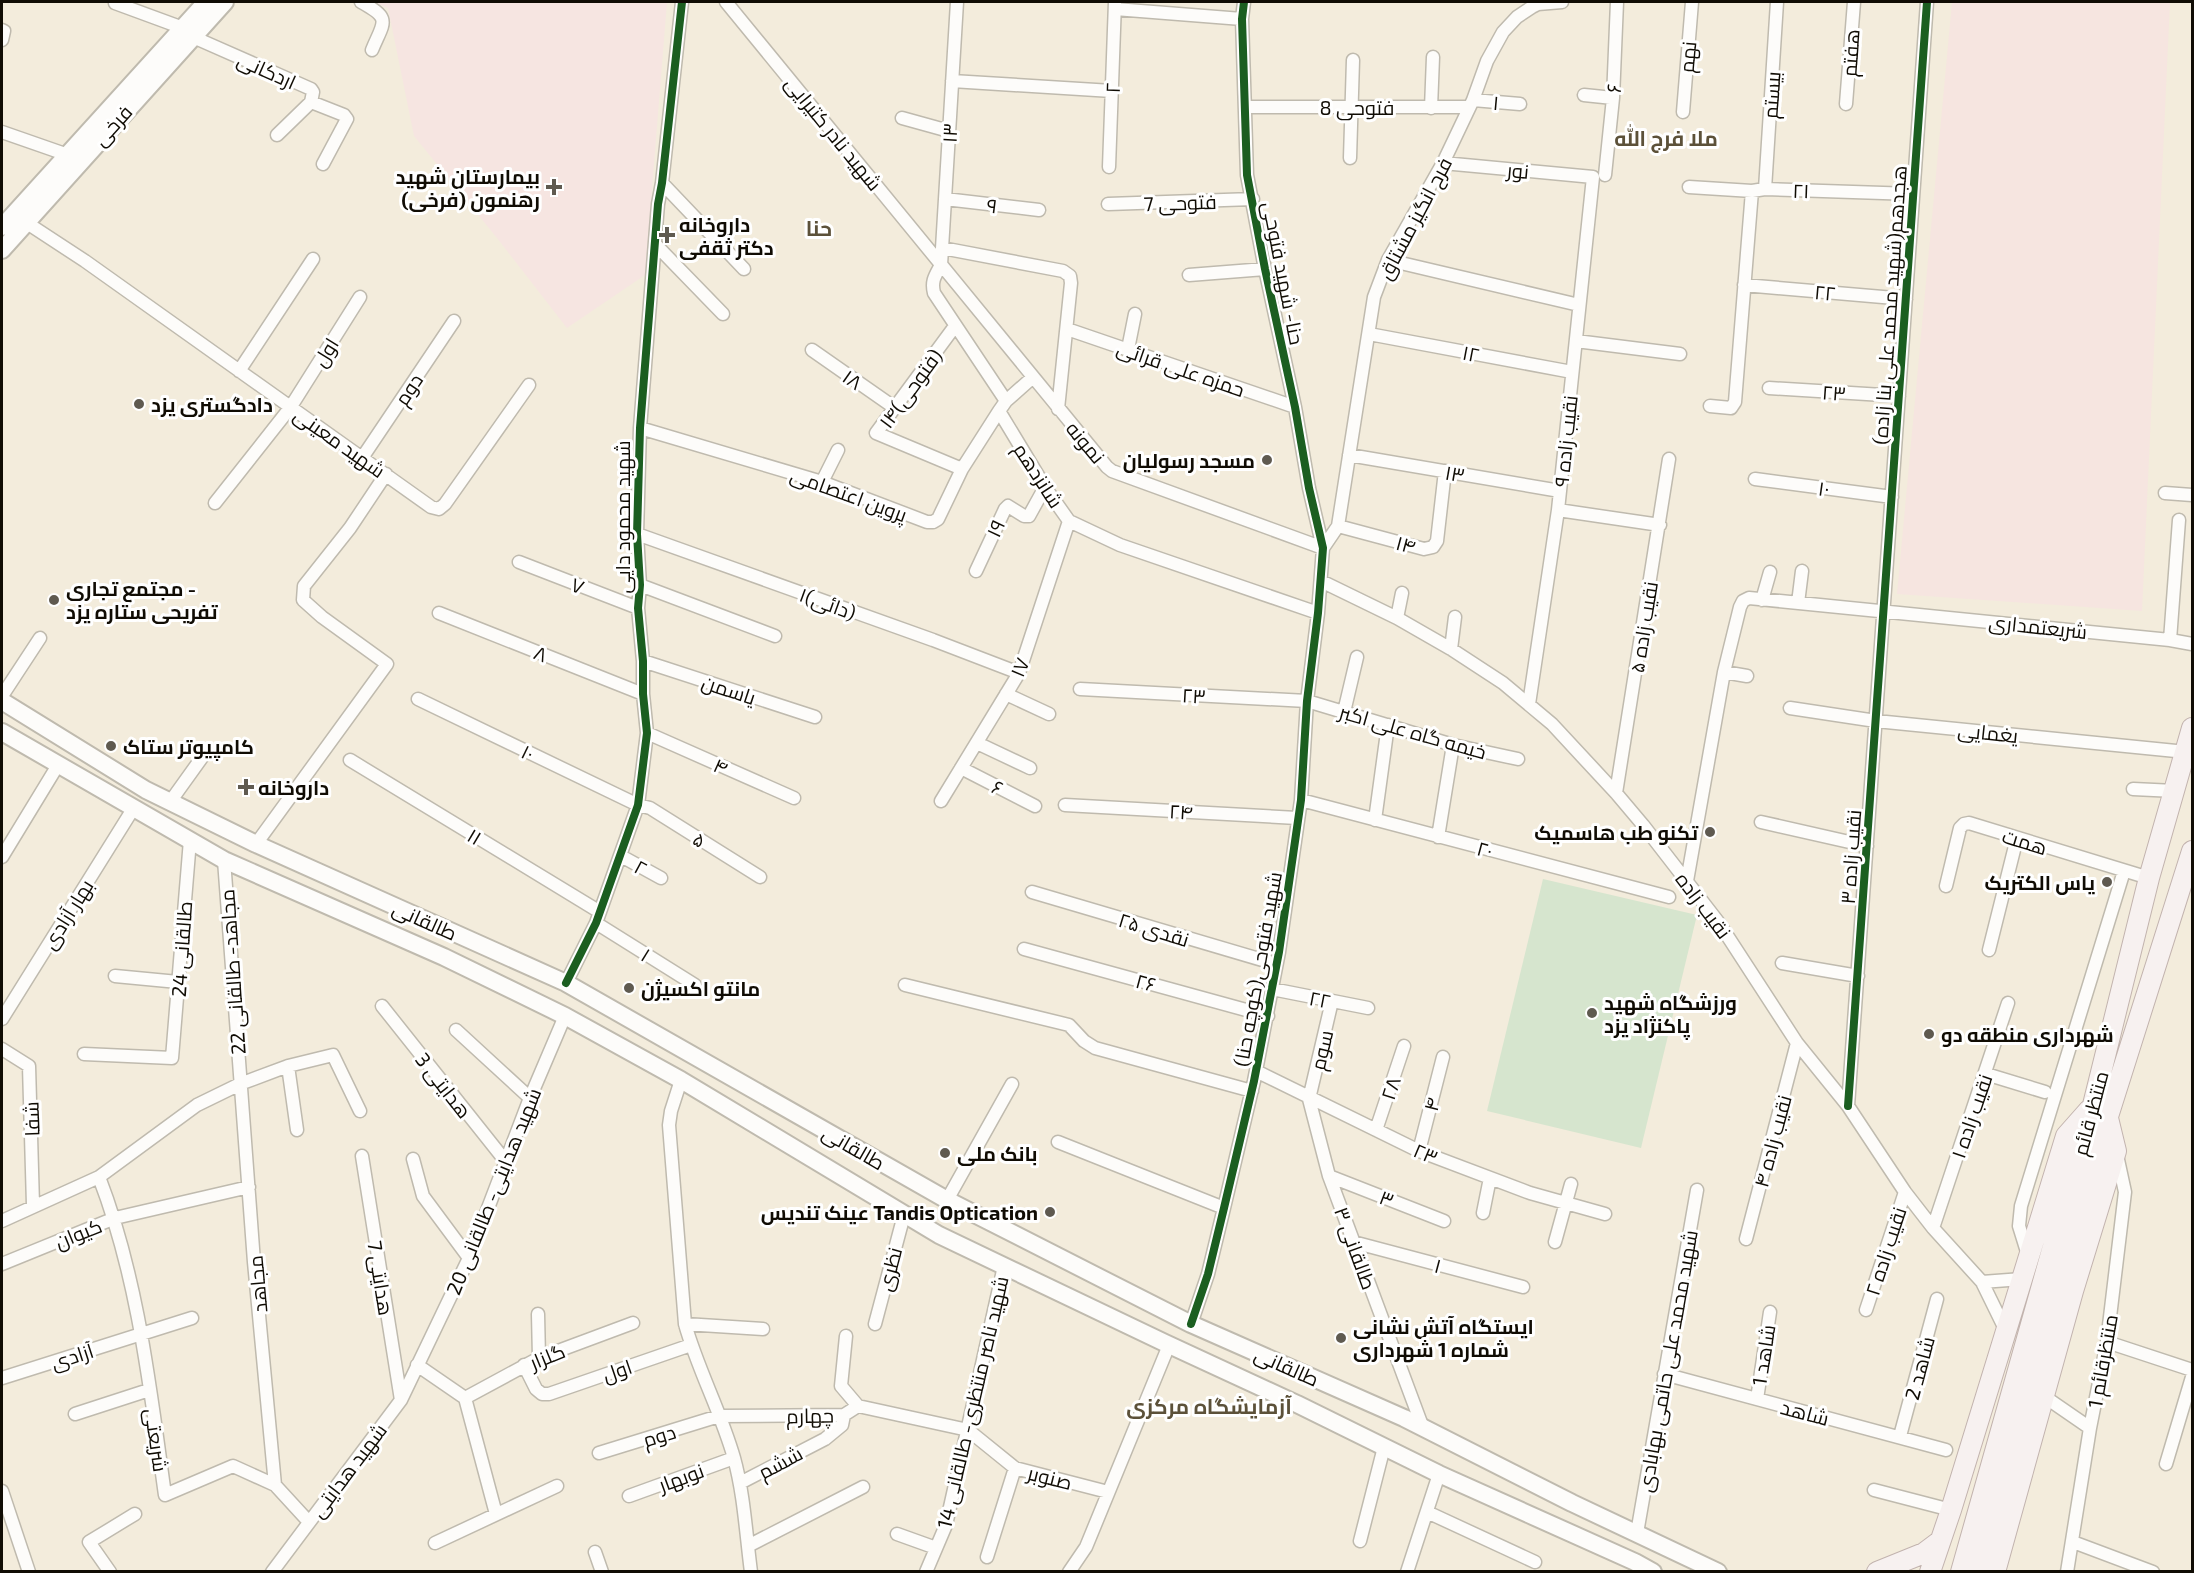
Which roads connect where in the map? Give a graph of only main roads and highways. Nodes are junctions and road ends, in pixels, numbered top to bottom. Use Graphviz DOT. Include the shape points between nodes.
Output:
graph roads {
  1 [pos="206,2"];
  2 [pos="225,2"];
  3 [pos="188,32"];
  4 [pos="2,227"];
  5 [pos="2,250"];
  6 [pos="2,701"];
  7 [pos="2193,728"];
  8 [pos="2,732"];
  9 [pos="2193,851"];
  10 [pos="2100,1111"];
  11 [pos="1935,1560"];
  12 [pos="1634,1567"];
  13 [pos="1653,1572"];
  14 [pos="1718,1572"];
  15 [pos="1877,1572"];
  16 [pos="1961,1572"];
  17 [pos="1976,1572"];
  18 [pos="1995,1572"];
  1 -- 3 [label="main road, فرخی"];
  2 -- 3 [label="main road, فرخی"];
  3 -- 4 [label="main road, فرخی"];
  3 -- 5 [label="main road, فرخی"];
  6 -- 14 [label="main road, طالقانی" via="146,790 256,844 566,983 947,1200 1191,1324 1424,1428"];
  7 -- 10 [label="main road, منتظر قائم" via="2149,878"];
  8 -- 12 [label="main road, طالقانی" via="224,860 444,957 565,1016 681,1080 939,1235"];
  9 -- 10 [label="main road, منتظر قائم"];
  10 -- 11 [label="main road" via="2066,1136"];
  10 -- 16 [label="main road, منتظر قائم"];
  10 -- 17 [label="main road, منتظر قائم"];
  10 -- 18 [label="main road" via="2116,1150"];
  11 -- 15 [label="main road" via="1924,1553"];
  12 -- 13 [label="main road, طالقانی"];
}
